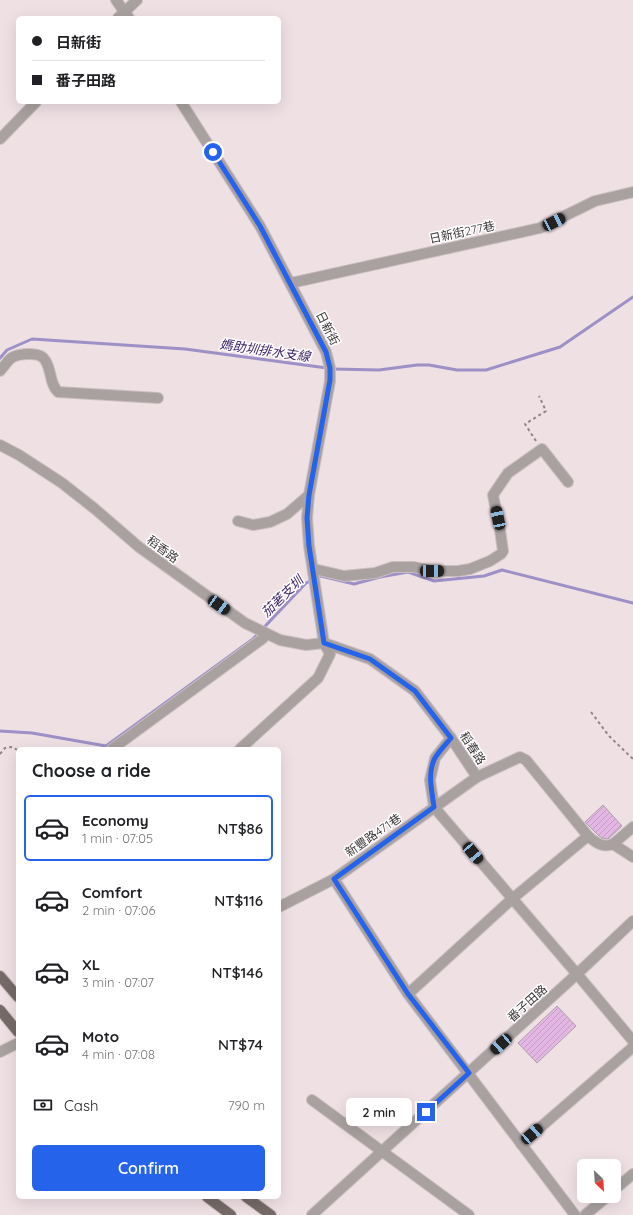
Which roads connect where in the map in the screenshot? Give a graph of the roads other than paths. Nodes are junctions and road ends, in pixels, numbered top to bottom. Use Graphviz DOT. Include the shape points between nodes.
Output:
graph roads {
  1 [pos="116,0"];
  2 [pos="138,0"];
  3 [pos="124,16"];
  4 [pos="34,104"];
  5 [pos="183,104"];
  6 [pos="0,139"];
  7 [pos="633,192"];
  8 [pos="291,283"];
  9 [pos="0,371"];
  10 [pos="158,398"];
  11 [pos="0,445"];
  12 [pos="568,482"];
  13 [pos="309,495"];
  14 [pos="238,521"];
  15 [pos="314,569"];
  16 [pos="267,634"];
  17 [pos="324,643"];
  18 [pos="451,738"];
  19 [pos="115,747"];
  20 [pos="242,747"];
  21 [pos="477,778"];
  22 [pos="434,807"];
  23 [pos="633,827"];
  24 [pos="588,836"];
  25 [pos="614,844"];
  26 [pos="633,857"];
  27 [pos="334,879"];
  28 [pos="512,899"];
  29 [pos="281,906"];
  30 [pos="633,921"];
  31 [pos="577,974"];
  32 [pos="0,976"];
  33 [pos="408,994"];
  34 [pos="16,995"];
  35 [pos="0,1010"];
  36 [pos="16,1030"];
  37 [pos="633,1041"];
  38 [pos="16,1044"];
  39 [pos="633,1047"];
  40 [pos="0,1052"];
  41 [pos="469,1073"];
  42 [pos="312,1100"];
  43 [pos="521,1144"];
  44 [pos="384,1151"];
  45 [pos="633,1174"];
  46 [pos="621,1184"];
  47 [pos="210,1199"];
  48 [pos="249,1199"];
  49 [pos="600,1203"];
  50 [pos="231,1215"];
  51 [pos="271,1215"];
  52 [pos="312,1215"];
  53 [pos="469,1215"];
  54 [pos="575,1215"];
  55 [pos="585,1215"];
  1 -- 3 [label="street"];
  2 -- 3 [label="street"];
  4 -- 6 [label="street"];
  5 -- 8 [label="street, 日新街" via="260,226"];
  7 -- 8 [label="street, 日新街277巷" via="595,201 540,228"];
  8 -- 13 [label="street, 日新街" via="326,352 330,368"];
  9 -- 10 [label="street" via="13,357 40,355 45,360 54,388 58,392"];
  11 -- 16 [label="street, 稻香路" via="62,483 139,547 245,623"];
  12 -- 15 [label="street" via="542,449 508,473 493,495 503,551 490,561 470,569 432,571 414,567 393,567 375,573 344,576"];
  13 -- 14 [label="street" via="287,514 270,522 253,526"];
  13 -- 15 [label="street, 日新街" via="309,546"];
  15 -- 17 [label="street, 日新街"];
  16 -- 17 [label="street, 稻香路" via="280,640 306,645"];
  16 -- 19 [label="street"];
  17 -- 18 [label="street, 稻春路" via="370,659 415,691"];
  17 -- 20 [label="street, 日新街" via="330,654 318,678"];
  18 -- 21 [label="street, 稻春路"];
  18 -- 22 [label="street" via="435,758 430,780"];
  21 -- 22 [label="street, 新豐路471巷"];
  21 -- 24 [label="street, 稻春路" via="520,757 526,760"];
  22 -- 27 [label="street, 新豐路471巷"];
  22 -- 28 [label="street"];
  23 -- 25 [label="street"];
  24 -- 25 [label="street, 稻春路" via="598,844"];
  24 -- 28 [label="street"];
  25 -- 26 [label="street, 稻春路"];
  27 -- 29 [label="street, 新豐路471巷"];
  27 -- 33 [label="street"];
  28 -- 31 [label="street"];
  28 -- 33 [label="street"];
  30 -- 31 [label="street, 番子田路"];
  31 -- 37 [label="street"];
  31 -- 41 [label="street, 番子田路"];
  32 -- 34 [label="main road"];
  33 -- 41 [label="street"];
  35 -- 36 [label="main road"];
  38 -- 40 [label="street"];
  39 -- 43 [label="street"];
  41 -- 43 [label="street"];
  41 -- 44 [label="street, 番子田路"];
  42 -- 44 [label="street"];
  43 -- 54 [label="street"];
  44 -- 52 [label="street, 番子田路"];
  44 -- 53 [label="street"];
  45 -- 46 [label="street"];
  47 -- 50 [label="main road"];
  48 -- 51 [label="main road"];
  49 -- 55 [label="street"];
}
